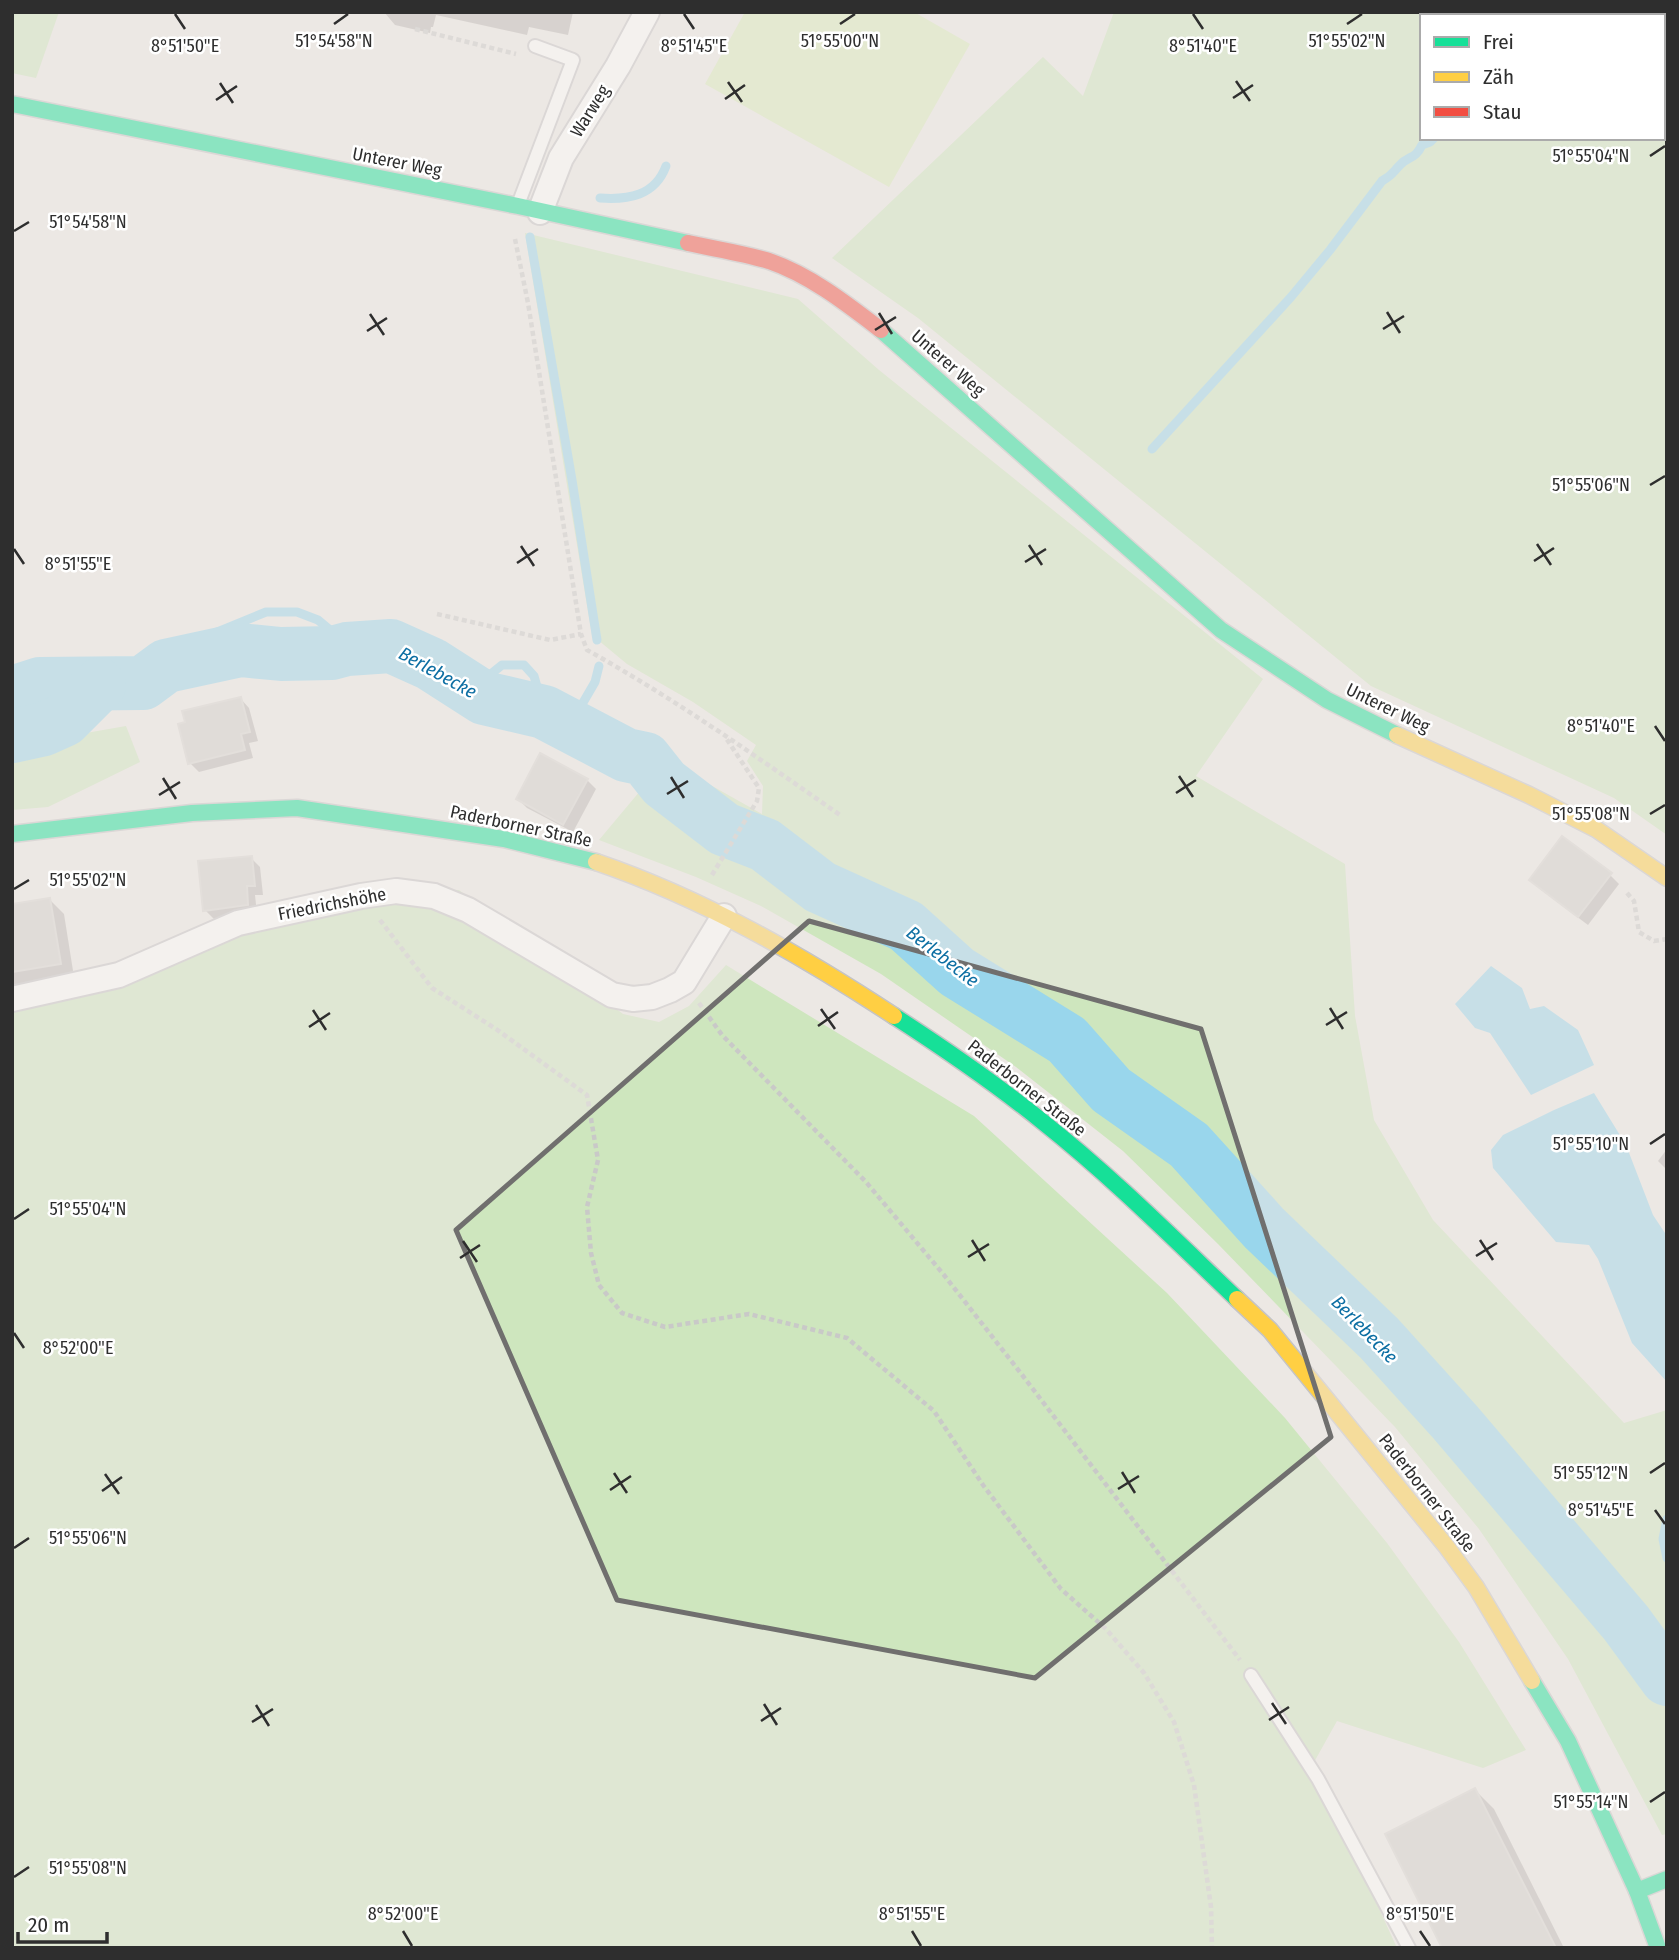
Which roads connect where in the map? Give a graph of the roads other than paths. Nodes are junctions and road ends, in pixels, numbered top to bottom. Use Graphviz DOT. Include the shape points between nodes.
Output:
graph roads {
  1 [pos="647,12"];
  2 [pos="535,46"];
  3 [pos="12,104"];
  4 [pos="529,209"];
  5 [pos="12,834"];
  6 [pos="1667,878"];
  7 [pos="724,915"];
  8 [pos="12,999"];
  9 [pos="1251,1675"];
  10 [pos="1667,1879"];
  11 [pos="1637,1891"];
  12 [pos="1667,1915"];
  13 [pos="1648,1919"];
  14 [pos="1409,1948"];
  15 [pos="1658,1948"];
  1 -- 4 [label="street, Warweg"];
  2 -- 4 [label="lane" via="573,60"];
  3 -- 4 [label="main road, Unterer Weg"];
  4 -- 6 [label="main road, Unterer Weg" via="768,261 820,286 901,346 1221,630 1327,700 1596,829"];
  5 -- 7 [label="main road, Paderborner Straße" via="192,813 297,808 504,839 598,863"];
  7 -- 8 [label="street, Friedrichshöhe" via="684,982 652,997 612,995 468,910 434,897 396,891 238,923 119,975"];
  7 -- 11 [label="main road, Paderborner Straße" via="840,980 948,1051 1042,1121 1116,1184 1270,1330 1476,1587 1568,1741"];
  9 -- 14 [label="lane" via="1318,1779"];
  10 -- 11 [label="main road"];
  11 -- 13 [label="main road, Paderborner Straße"];
  12 -- 13 [label="main road"];
  13 -- 15 [label="main road, Paderborner Straße"];
}
